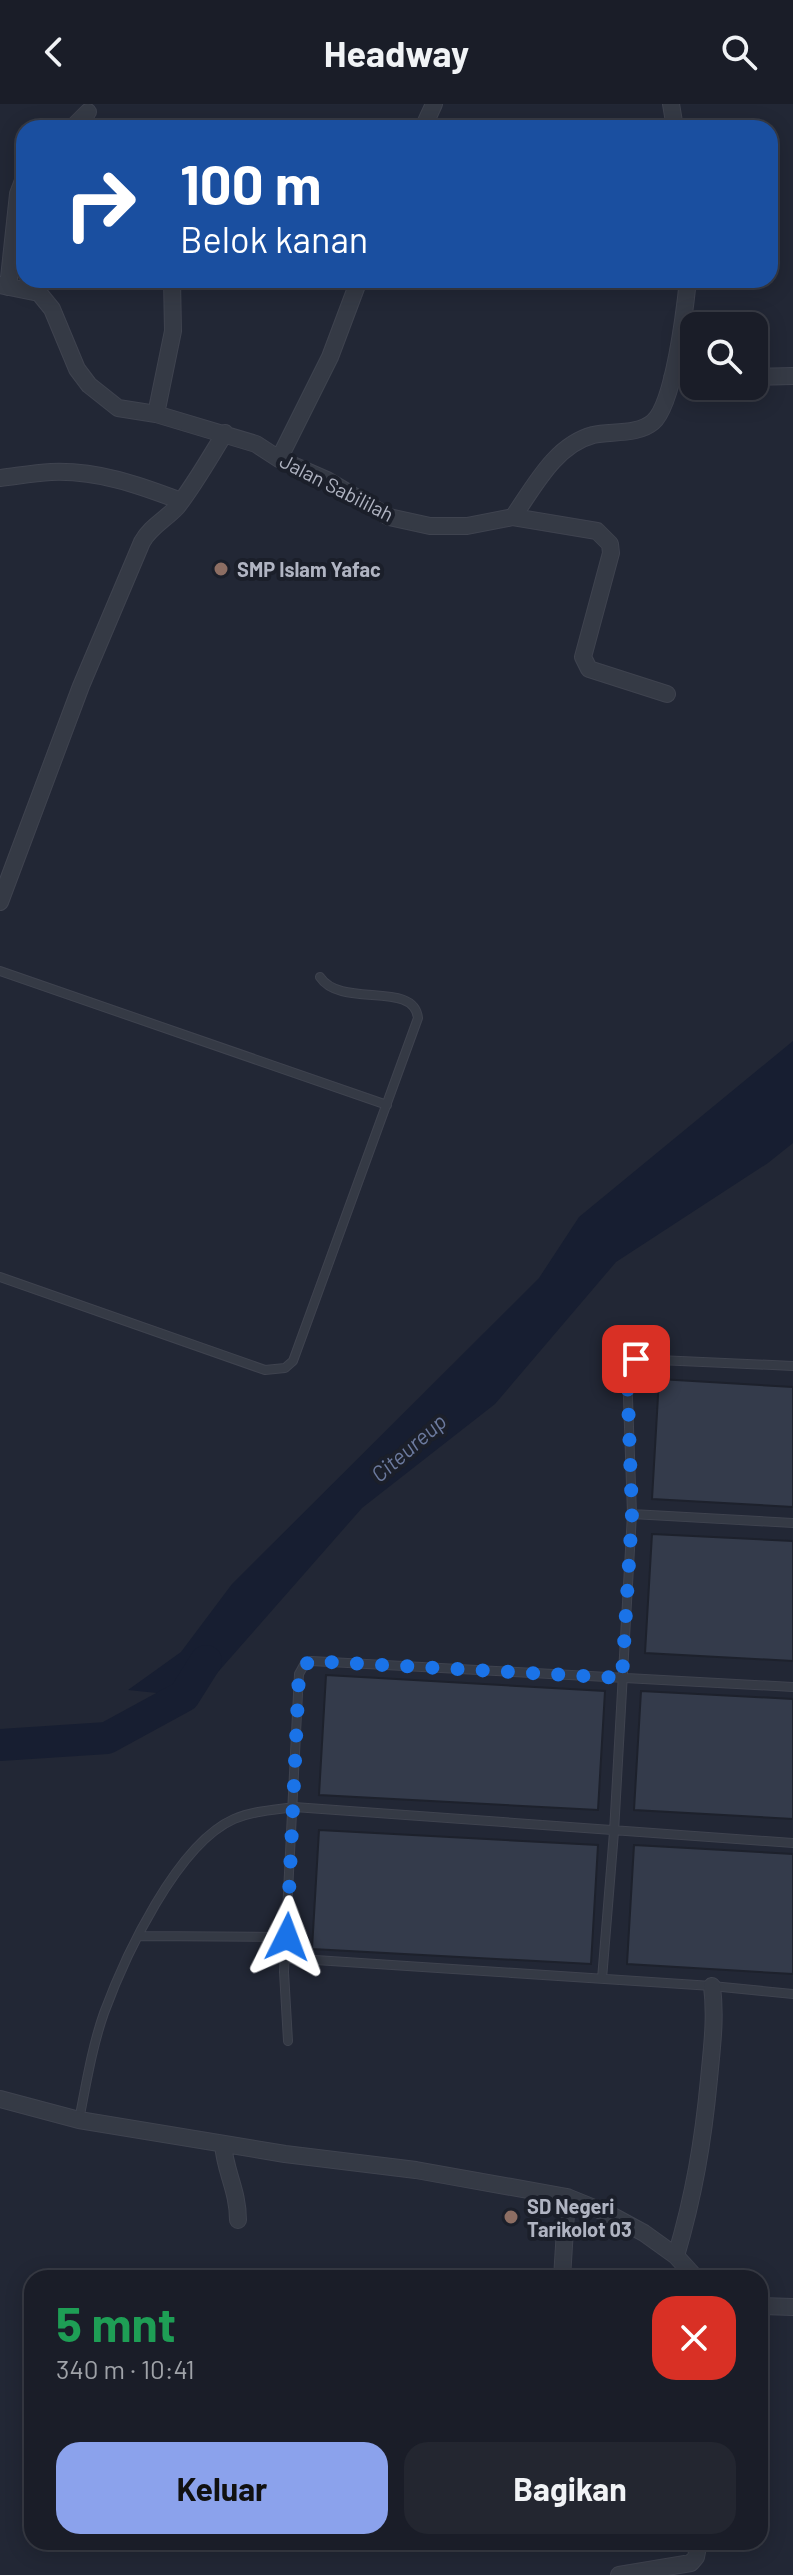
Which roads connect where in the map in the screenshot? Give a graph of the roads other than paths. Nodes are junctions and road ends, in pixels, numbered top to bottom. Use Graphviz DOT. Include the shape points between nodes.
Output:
graph roads {
  1 [pos="88,112"];
  2 [pos="80,120"];
  3 [pos="16,207"];
  4 [pos="4,286"];
  5 [pos="172,288"];
  6 [pos="356,288"];
  7 [pos="687,288"];
  8 [pos="793,376"];
  9 [pos="768,377"];
  10 [pos="672,378"];
  11 [pos="680,378"];
  12 [pos="156,414"];
  13 [pos="225,433"];
  14 [pos="279,459"];
  15 [pos="0,478"];
  16 [pos="181,501"];
  17 [pos="513,517"];
  18 [pos="667,694"];
  19 [pos="0,902"];
  20 [pos="0,971"];
  21 [pos="320,977"];
  22 [pos="387,1105"];
  23 [pos="0,1277"];
  24 [pos="793,1366"];
  25 [pos="632,1514"];
  26 [pos="793,1523"];
  27 [pos="622,1678"];
  28 [pos="793,1687"];
  29 [pos="294,1807"];
  30 [pos="614,1832"];
  31 [pos="793,1843"];
  32 [pos="140,1936"];
  33 [pos="287,1937"];
  34 [pos="285,1958"];
  35 [pos="602,1979"];
  36 [pos="712,1986"];
  37 [pos="793,1994"];
  38 [pos="288,2041"];
  39 [pos="0,2099"];
  40 [pos="79,2120"];
  41 [pos="223,2144"];
  42 [pos="567,2197"];
  43 [pos="238,2220"];
  44 [pos="676,2256"];
  45 [pos="562,2270"];
  46 [pos="689,2270"];
  47 [pos="768,2306"];
  48 [pos="793,2307"];
  49 [pos="693,2569"];
  50 [pos="619,2575"];
  1 -- 2 [label="street"];
  3 -- 4 [label="street"];
  4 -- 12 [label="street, Jalan Sabililah" via="39,293 77,369 102,397 118,408"];
  5 -- 12 [label="street" via="173,331"];
  6 -- 14 [label="street" via="330,357"];
  7 -- 10 [label="street"];
  8 -- 9 [label="street"];
  10 -- 11 [label="street"];
  10 -- 17 [label="street" via="651,424 591,436 567,447"];
  12 -- 13 [label="street, Jalan Sabililah"];
  13 -- 14 [label="street, Jalan Sabililah"];
  13 -- 16 [label="street"];
  14 -- 17 [label="street, Jalan Sabililah" via="389,517 430,526"];
  15 -- 16 [label="street" via="89,474 135,483"];
  16 -- 19 [label="street" via="142,542"];
  17 -- 18 [label="street" via="597,531 610,544 584,663"];
  20 -- 22 [label="lane"];
  21 -- 22 [label="lane" via="333,990 402,999 417,1011"];
  22 -- 23 [label="lane" via="293,1361 285,1368 265,1370"];
  24 -- 25 [label="lane" via="631,1362 627,1369"];
  25 -- 26 [label="lane"];
  25 -- 27 [label="lane"];
  27 -- 28 [label="lane"];
  27 -- 29 [label="lane" via="311,1661 299,1674"];
  27 -- 30 [label="lane"];
  29 -- 30 [label="lane"];
  29 -- 32 [label="lane" via="256,1812 215,1830 180,1867"];
  29 -- 33 [label="lane"];
  30 -- 31 [label="lane"];
  30 -- 35 [label="lane"];
  32 -- 33 [label="lane"];
  32 -- 40 [label="lane" via="103,2016"];
  33 -- 34 [label="lane"];
  34 -- 35 [label="lane"];
  34 -- 38 [label="lane"];
  35 -- 36 [label="lane"];
  36 -- 37 [label="lane"];
  36 -- 44 [label="street" via="714,2039 703,2146"];
  39 -- 40 [label="street"];
  40 -- 41 [label="street"];
  41 -- 42 [label="street"];
  41 -- 43 [label="street" via="238,2196"];
  42 -- 44 [label="street" via="609,2214"];
  42 -- 45 [label="street"];
  44 -- 46 [label="street"];
  47 -- 48 [label="street"];
  49 -- 50 [label="street"];
}
